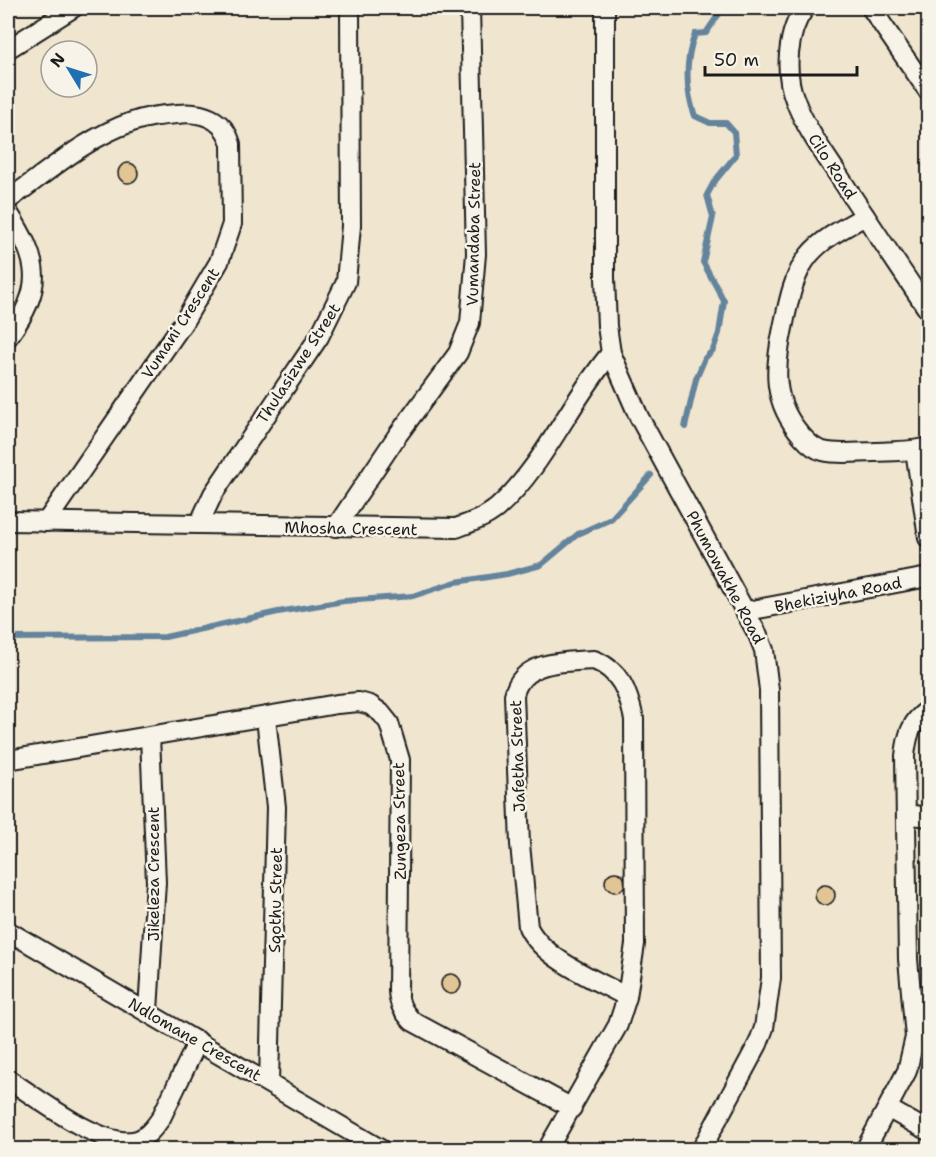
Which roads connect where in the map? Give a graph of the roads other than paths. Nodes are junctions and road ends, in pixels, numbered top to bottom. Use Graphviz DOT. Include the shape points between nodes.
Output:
graph roads {
  1 [pos="73,8"];
  2 [pos="350,8"];
  3 [pos="470,8"];
  4 [pos="605,8"];
  5 [pos="805,8"];
  6 [pos="872,8"];
  7 [pos="8,49"];
  8 [pos="928,91"];
  9 [pos="8,200"];
  10 [pos="8,212"];
  11 [pos="865,216"];
  12 [pos="928,310"];
  13 [pos="8,337"];
  14 [pos="611,352"];
  15 [pos="922,449"];
  16 [pos="8,521"];
  17 [pos="46,522"];
  18 [pos="199,524"];
  19 [pos="336,527"];
  20 [pos="928,538"];
  21 [pos="928,577"];
  22 [pos="747,611"];
  23 [pos="928,710"];
  24 [pos="266,718"];
  25 [pos="150,736"];
  26 [pos="8,760"];
  27 [pos="906,814"];
  28 [pos="928,817"];
  29 [pos="8,931"];
  30 [pos="627,997"];
  31 [pos="148,1011"];
  32 [pos="198,1041"];
  33 [pos="8,1079"];
  34 [pos="269,1083"];
  35 [pos="572,1108"];
  36 [pos="889,1109"];
  37 [pos="928,1131"];
  38 [pos="382,1149"];
  39 [pos="546,1149"];
  40 [pos="701,1149"];
  41 [pos="865,1149"];
  1 -- 7 [label="street"];
  2 -- 18 [label="street, Thulasizwe Street" via="351,226 346,282 323,329 213,494"];
  3 -- 19 [label="street, Vumandaba Street" via="476,254 471,323 458,353"];
  4 -- 14 [label="street, Phumowakhe Road" via="605,278"];
  5 -- 11 [label="street, Cilo Road" via="794,29 789,58 794,99"];
  6 -- 8 [label="street"];
  9 -- 17 [label="street, Vumani Crescent" via="87,145 129,122 189,112 202,114 228,132 232,224 219,262 183,323"];
  10 -- 13 [label="street" via="26,242 34,271 33,290 26,308"];
  11 -- 12 [label="street, Cilo Road"];
  11 -- 15 [label="street" via="819,245 800,271 778,351 778,394 797,430 817,449 849,453"];
  14 -- 19 [label="street, Mhosha Crescent" via="589,378 531,467 496,509 479,520 456,528"];
  14 -- 22 [label="street, Phumowakhe Road" via="639,417"];
  15 -- 20 [label="street"];
  16 -- 17 [label="street, Mhosha Crescent"];
  17 -- 18 [label="street, Mhosha Crescent"];
  18 -- 19 [label="street, Mhosha Crescent"];
  21 -- 22 [label="street, Bhekiziyha Road"];
  22 -- 40 [label="street, Phumowakhe Road" via="764,650 769,690 771,978 758,1044"];
  23 -- 27 [label="street" via="918,717 908,734"];
  24 -- 25 [label="street, Zungeza Street"];
  24 -- 34 [label="street, Sqothu Street" via="276,807"];
  24 -- 35 [label="street, Zungeza Street" via="359,702 370,705 389,723 400,760 401,783 399,1002 412,1021"];
  25 -- 26 [label="street, Zungeza Street"];
  25 -- 31 [label="street, Jikeleza Crescent" via="156,882"];
  27 -- 28 [label="street"];
  27 -- 36 [label="street" via="908,959 915,1037 907,1071"];
  29 -- 31 [label="street, Ndlomane Crescent"];
  30 -- 30 [label="street, Jafetha Street" via="553,955 533,938 528,927 514,695 521,677 536,667 594,660 612,669 629,698 634,719 636,910"];
  30 -- 35 [label="street, Jafetha Street" via="618,1025"];
  31 -- 32 [label="street, Ndlomane Crescent"];
  32 -- 33 [label="street" via="161,1118 142,1138 132,1141 105,1136 84,1126"];
  32 -- 34 [label="street, Ndlomane Crescent"];
  34 -- 38 [label="street, Ndlomane Crescent"];
  35 -- 39 [label="street, Jafetha Street"];
  36 -- 37 [label="street"];
  36 -- 41 [label="street"];
}
